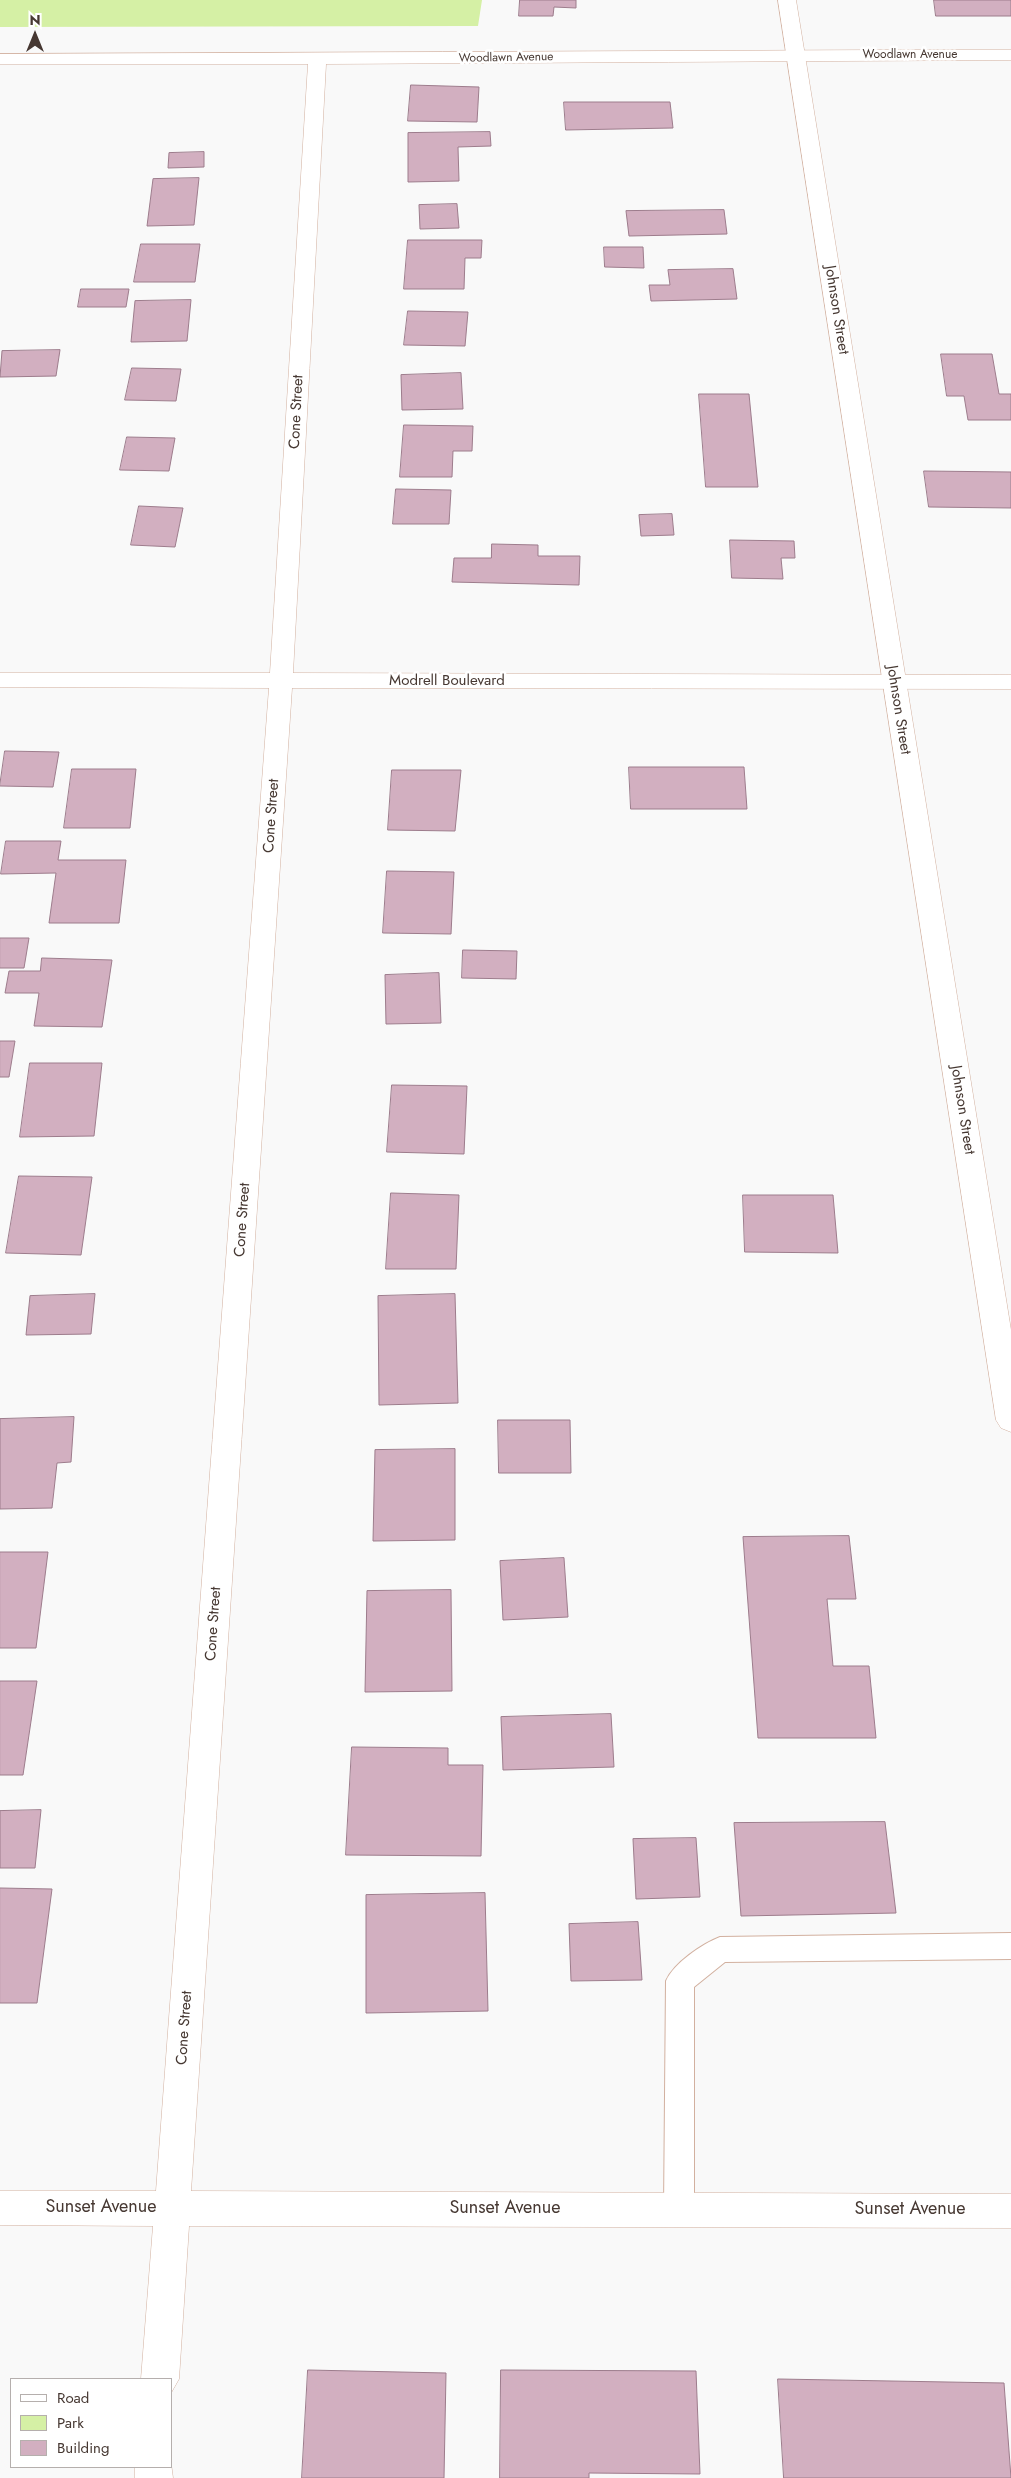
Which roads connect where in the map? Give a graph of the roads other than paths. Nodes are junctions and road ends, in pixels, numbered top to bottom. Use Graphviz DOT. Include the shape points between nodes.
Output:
graph roads {
  1 [pos="787,0"];
  2 [pos="796,55"];
  3 [pos="1011,55"];
  4 [pos="0,59"];
  5 [pos="317,60"];
  6 [pos="0,680"];
  7 [pos="281,680"];
  8 [pos="894,682"];
  9 [pos="1011,682"];
  10 [pos="1010,1411"];
  11 [pos="1011,1946"];
  12 [pos="0,2208"];
  13 [pos="172,2209"];
  14 [pos="678,2210"];
  15 [pos="1011,2211"];
  16 [pos="160,2378"];
  1 -- 2 [label="street, Johnson Street"];
  2 -- 3 [label="street, Woodlawn Avenue"];
  2 -- 5 [label="street, Woodlawn Avenue"];
  2 -- 8 [label="street, Johnson Street"];
  4 -- 5 [label="street, Woodlawn Avenue"];
  5 -- 7 [label="street, Cone Street"];
  6 -- 7 [label="street, Modrell Boulevard"];
  7 -- 8 [label="street, Modrell Boulevard"];
  7 -- 13 [label="street, Cone Street"];
  8 -- 9 [label="street, Modrell Boulevard"];
  8 -- 10 [label="street, Johnson Street"];
  11 -- 14 [label="lane" via="720,1950 680,1982"];
  12 -- 13 [label="street, Sunset Avenue"];
  13 -- 14 [label="street, Sunset Avenue"];
  13 -- 16 [label="street, Cone Street"];
  14 -- 15 [label="street, Sunset Avenue"];
}
